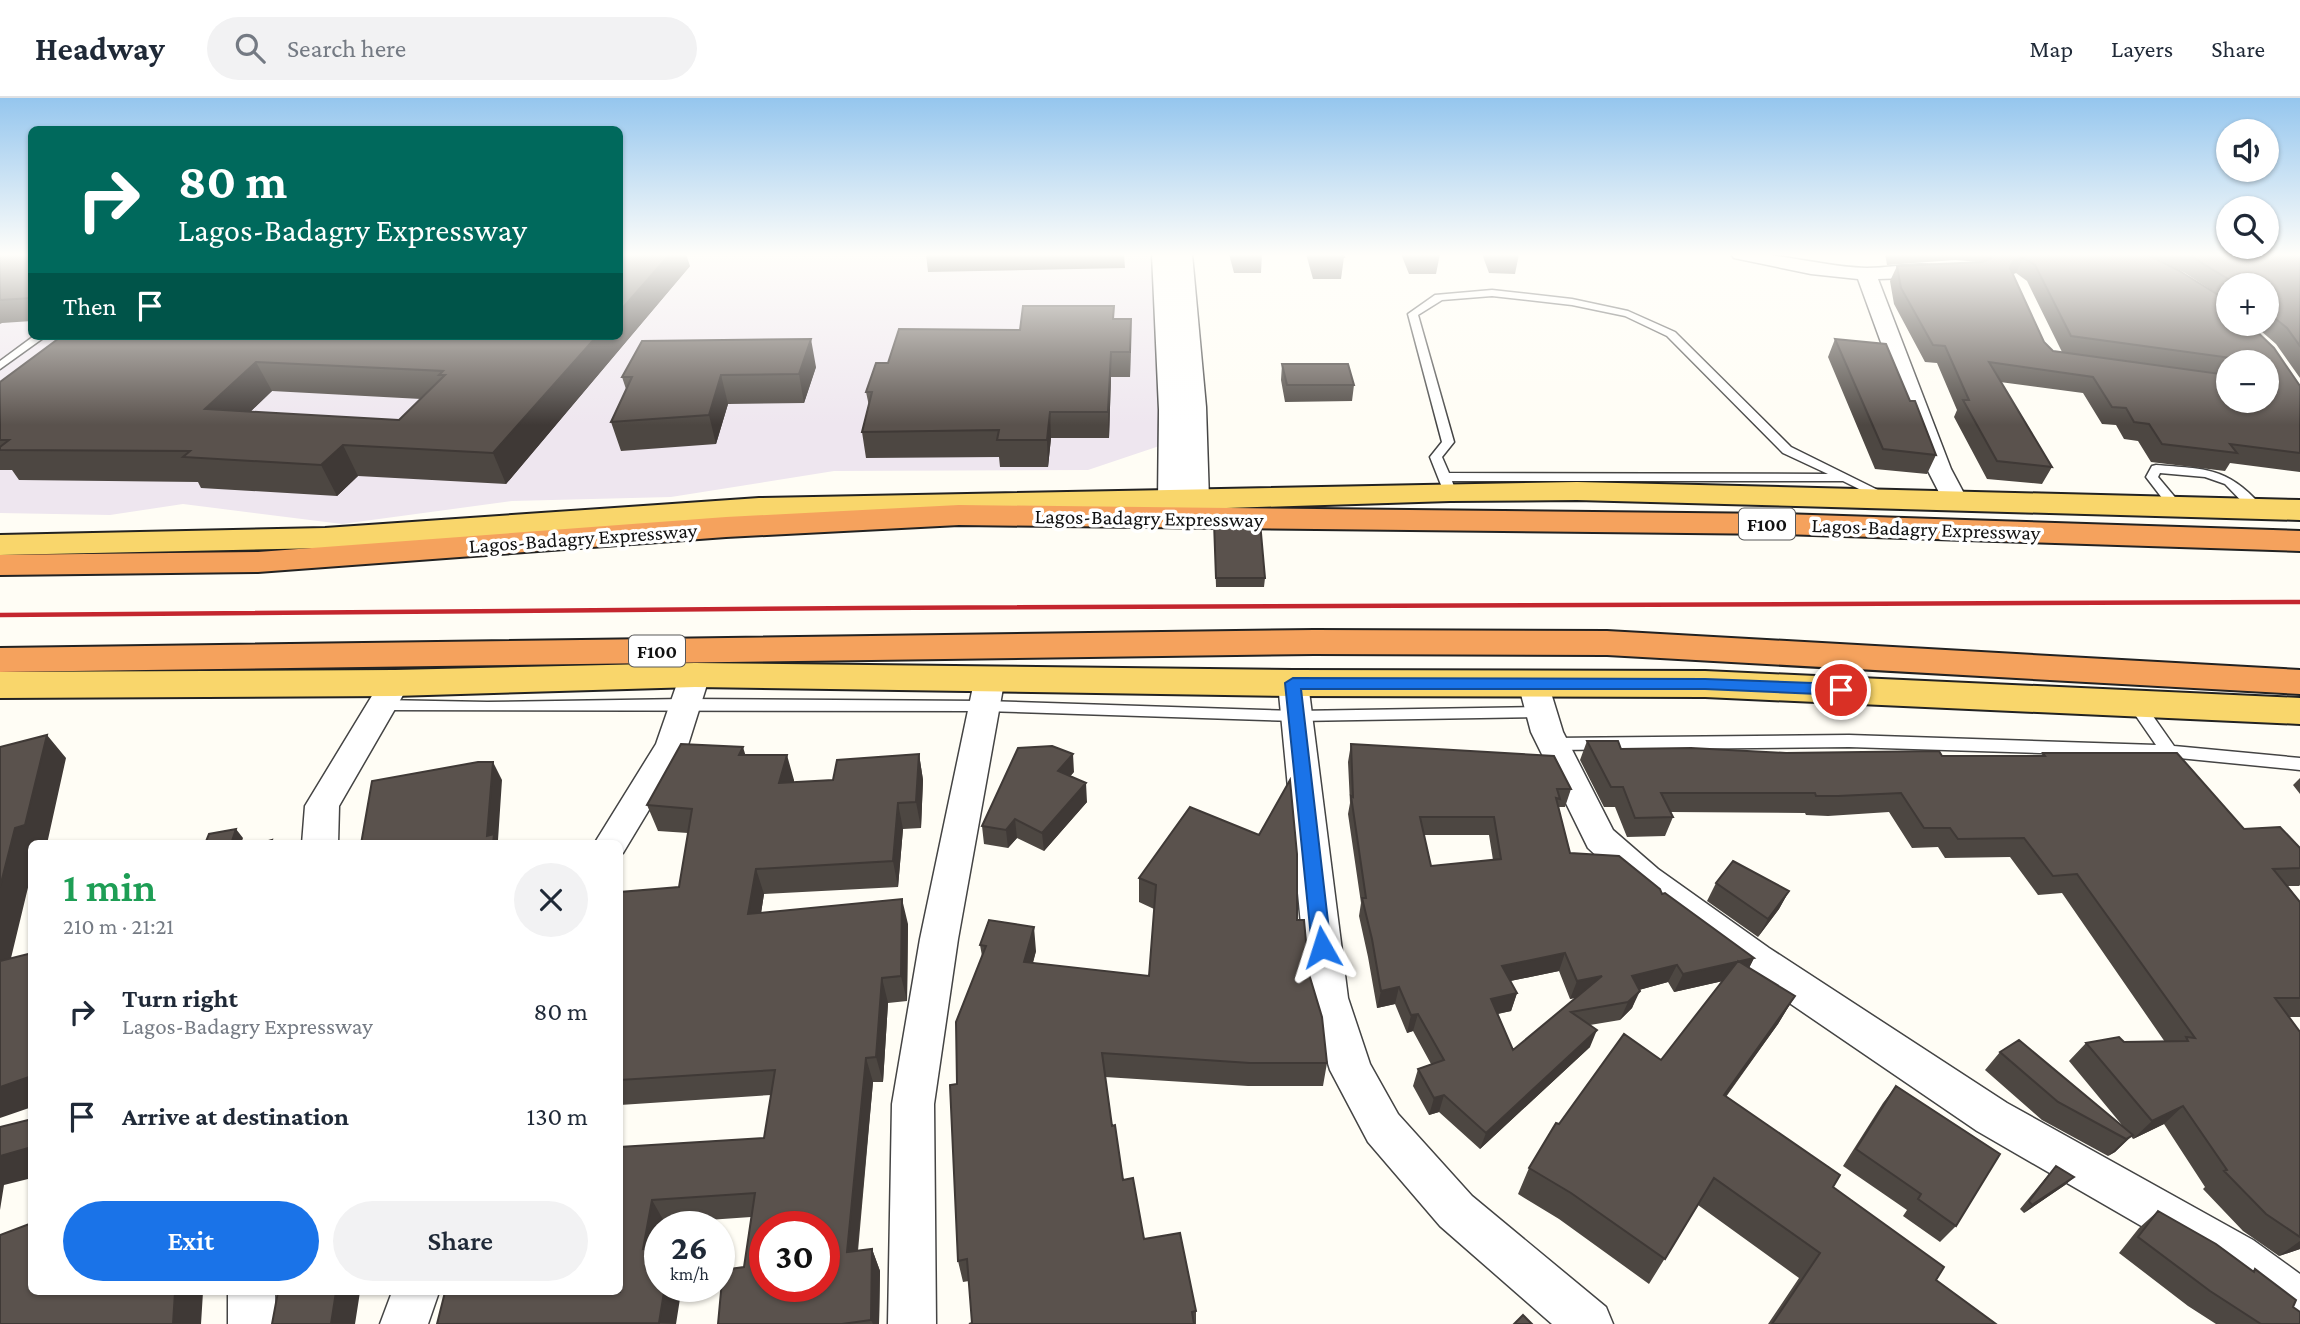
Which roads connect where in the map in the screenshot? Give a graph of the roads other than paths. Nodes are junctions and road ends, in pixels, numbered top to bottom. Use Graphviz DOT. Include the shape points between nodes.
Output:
graph roads {
  1 [pos="1165,311"];
  2 [pos="1186,311"];
  3 [pos="1417,311"];
  4 [pos="1615,311"];
  5 [pos="1880,311"];
  6 [pos="36,340"];
  7 [pos="0,366"];
  8 [pos="1845,478"];
  9 [pos="1448,484"];
  10 [pos="1888,498"];
  11 [pos="1183,500"];
  12 [pos="1955,500"];
  13 [pos="2177,508"];
  14 [pos="2256,509"];
  15 [pos="2300,510"];
  16 [pos="2300,541"];
  17 [pos="0,545"];
  18 [pos="0,565"];
  19 [pos="0,660"];
  20 [pos="2300,682"];
  21 [pos="0,685"];
  22 [pos="690,689"];
  23 [pos="987,692"];
  24 [pos="389,694"];
  25 [pos="1294,700"];
  26 [pos="2135,703"];
  27 [pos="2300,711"];
  28 [pos="1542,713"];
  29 [pos="2169,751"];
  30 [pos="2300,764"];
  31 [pos="320,840"];
  32 [pos="613,840"];
  33 [pos="252,1295"];
  34 [pos="415,1295"];
  35 [pos="2300,1303"];
  36 [pos="252,1324"];
  37 [pos="404,1324"];
  38 [pos="912,1324"];
  39 [pos="1589,1324"];
  1 -- 11 [label="street" via="1171,410"];
  2 -- 11 [label="street" via="1194,407"];
  3 -- 9 [label="lane" via="1413,314 1448,442 1436,457"];
  4 -- 8 [label="lane" via="1671,334 1787,450"];
  5 -- 12 [label="street" via="1939,470"];
  6 -- 7 [label="lane"];
  8 -- 9 [label="lane"];
  8 -- 10 [label="lane"];
  9 -- 10 [label="main road, Lagos-Badagry Expressway"];
  9 -- 11 [label="main road, Lagos-Badagry Expressway"];
  10 -- 12 [label="main road, Lagos-Badagry Expressway"];
  11 -- 17 [label="main road, Lagos-Badagry Expressway" via="760,508 325,538"];
  12 -- 13 [label="main road, Lagos-Badagry Expressway"];
  13 -- 14 [label="main road, Lagos-Badagry Expressway"];
  13 -- 14 [label="lane" via="2152,477 2156,469 2207,473 2229,481"];
  14 -- 15 [label="main road, Lagos-Badagry Expressway"];
  16 -- 18 [label="highway, Lagos-Badagry Expressway / F100" via="1782,524 959,516 726,527 258,562"];
  19 -- 20 [label="highway, F100" via="1314,642 1607,643"];
  21 -- 24 [label="main road"];
  22 -- 23 [label="main road"];
  22 -- 24 [label="main road"];
  22 -- 32 [label="street" via="671,745"];
  23 -- 25 [label="main road"];
  23 -- 38 [label="street" via="939,939 913,1104"];
  24 -- 31 [label="street" via="322,806"];
  25 -- 28 [label="main road"];
  25 -- 39 [label="street" via="1328,998 1350,1070 1383,1128 1456,1211"];
  26 -- 27 [label="main road"];
  26 -- 28 [label="main road" via="1705,684"];
  26 -- 29 [label="lane"];
  28 -- 29 [label="lane" via="1849,741"];
  28 -- 35 [label="street" via="1600,839 1645,879 1755,959 1992,1117 2236,1256"];
  29 -- 30 [label="lane"];
  33 -- 36 [label="street"];
  34 -- 37 [label="street"];
}
